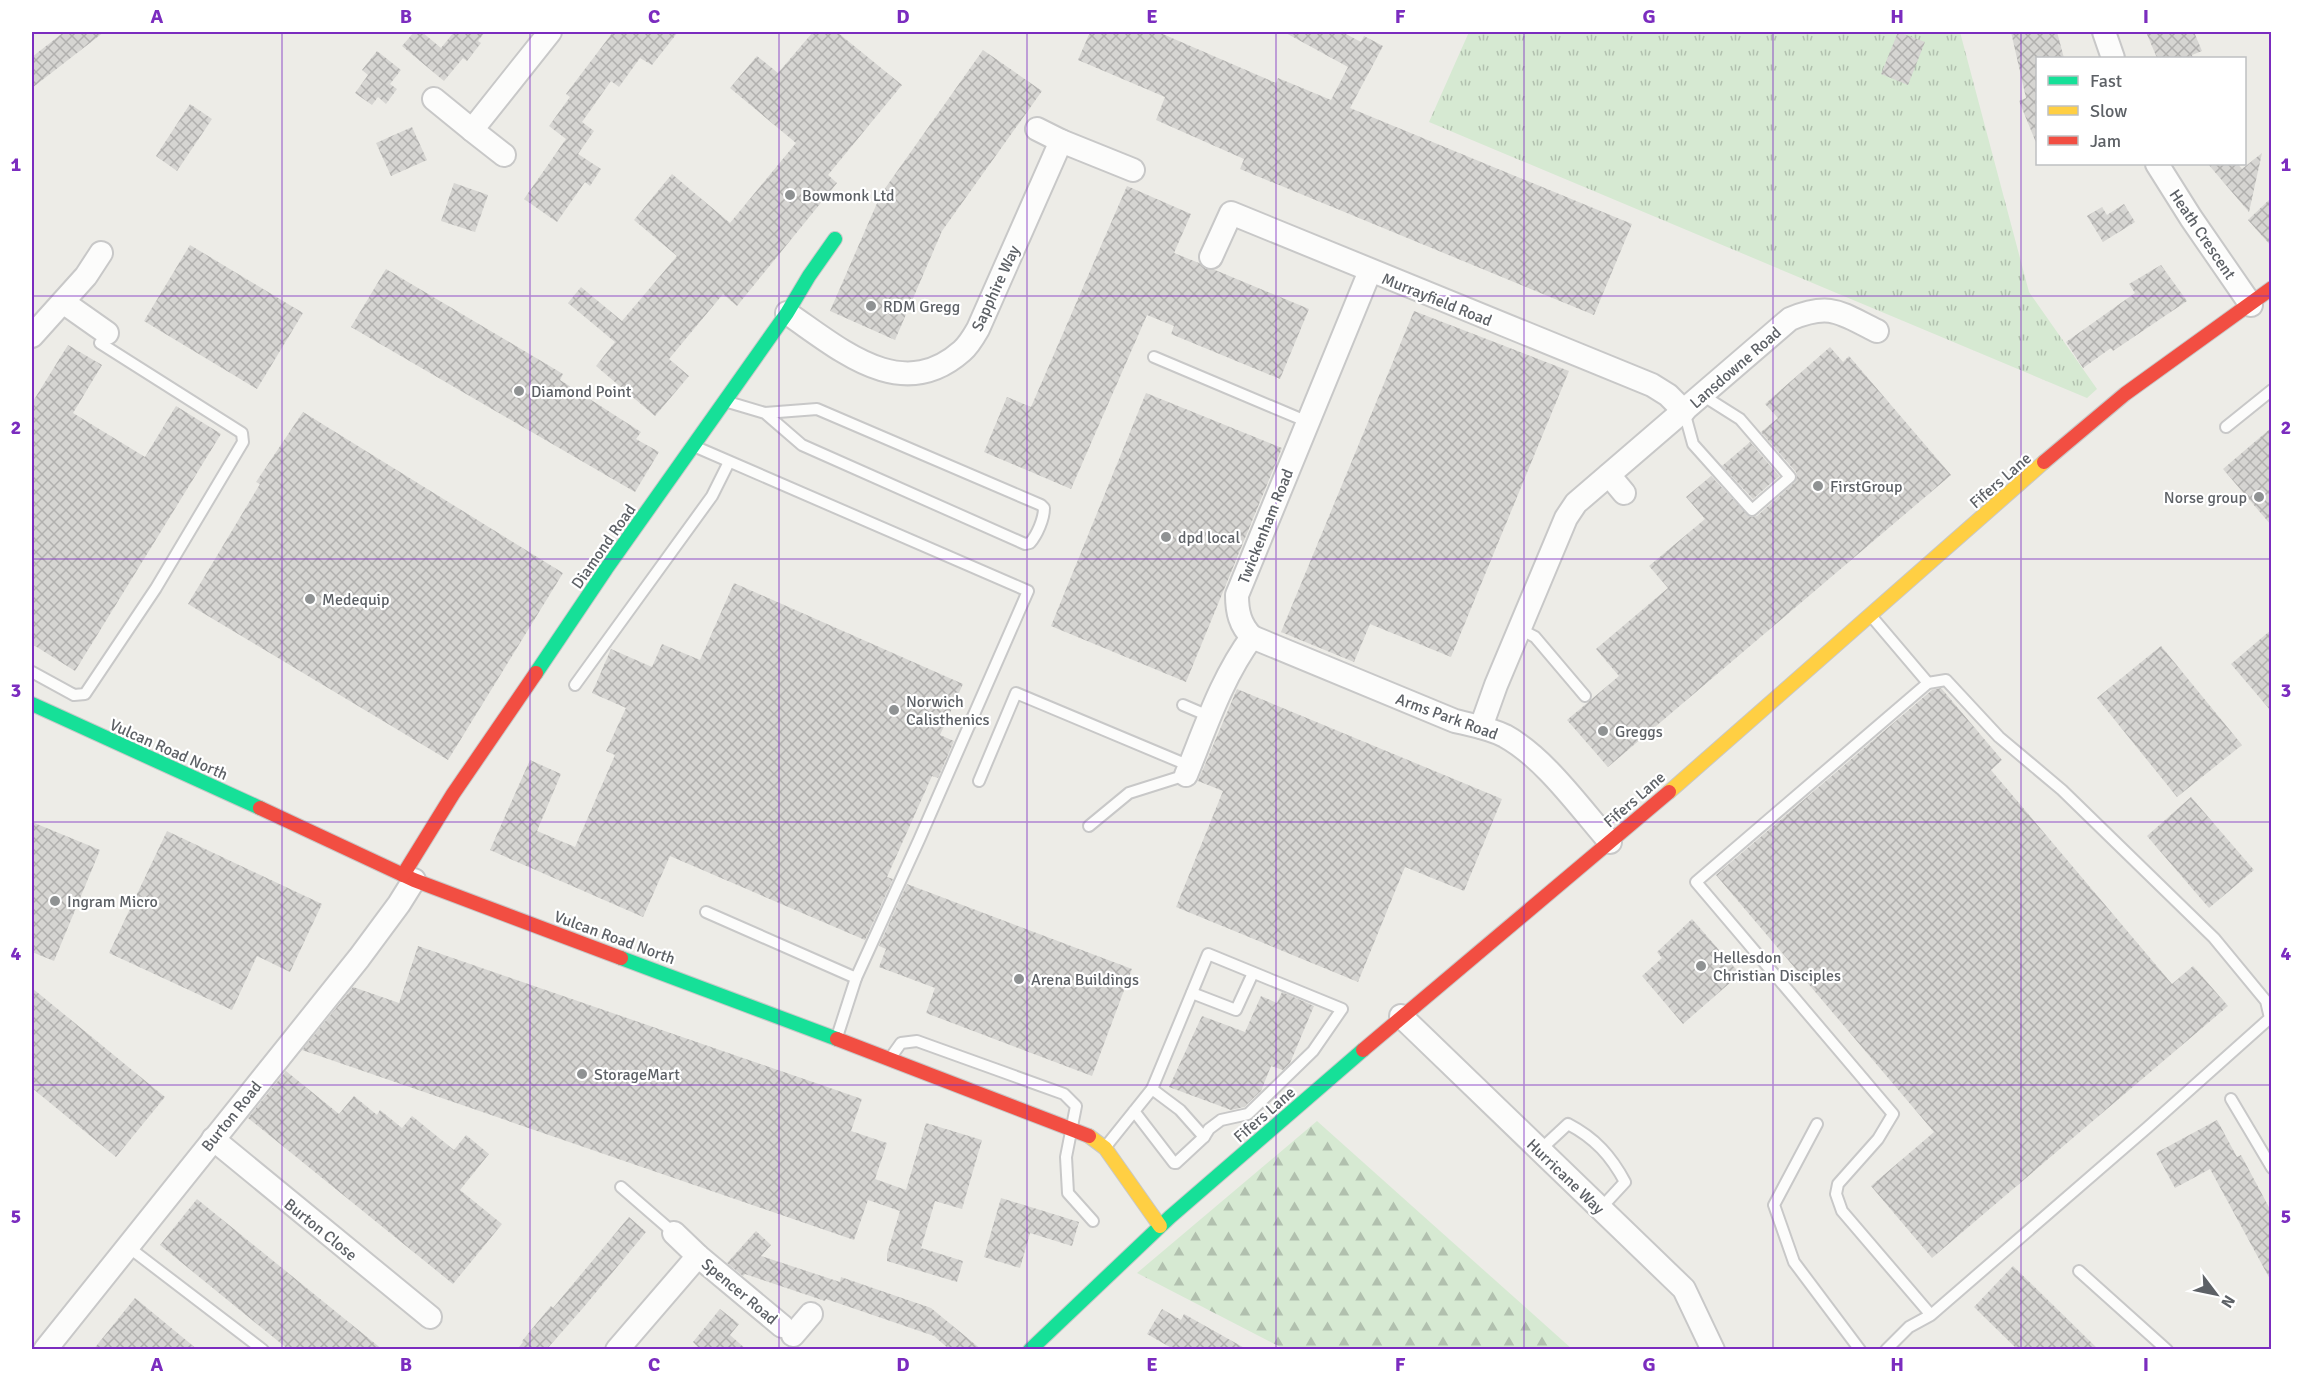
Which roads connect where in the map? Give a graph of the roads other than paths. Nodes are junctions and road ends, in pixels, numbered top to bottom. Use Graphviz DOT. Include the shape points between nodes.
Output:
graph roads {
  1 [pos="550,32"];
  2 [pos="2103,32"];
  3 [pos="2113,57"];
  4 [pos="434,99"];
  5 [pos="1037,129"];
  6 [pos="472,130"];
  7 [pos="1061,141"];
  8 [pos="504,155"];
  9 [pos="2158,165"];
  10 [pos="1133,170"];
  11 [pos="835,239"];
  12 [pos="101,253"];
  13 [pos="1211,257"];
  14 [pos="1370,272"];
  15 [pos="2271,288"];
  16 [pos="63,302"];
  17 [pos="2251,304"];
  18 [pos="788,313"];
  19 [pos="1877,331"];
  20 [pos="107,333"];
  21 [pos="32,336"];
  22 [pos="1154,357"];
  23 [pos="2271,390"];
  24 [pos="1702,395"];
  25 [pos="725,401"];
  26 [pos="1684,411"];
  27 [pos="765,413"];
  28 [pos="1308,422"];
  29 [pos="2226,427"];
  30 [pos="693,446"];
  31 [pos="729,462"];
  32 [pos="1609,475"];
  33 [pos="1624,493"];
  34 [pos="1871,616"];
  35 [pos="1520,629"];
  36 [pos="1252,637"];
  37 [pos="32,672"];
  38 [pos="1928,683"];
  39 [pos="574,685"];
  40 [pos="1585,696"];
  41 [pos="32,704"];
  42 [pos="1183,705"];
  43 [pos="1211,717"];
  44 [pos="1482,727"];
  45 [pos="1188,771"];
  46 [pos="979,781"];
  47 [pos="1089,826"];
  48 [pos="1610,842"];
  49 [pos="408,878"];
  50 [pos="706,912"];
  51 [pos="1253,973"];
  52 [pos="856,978"];
  53 [pos="1192,993"];
  54 [pos="1401,1016"];
  55 [pos="837,1038"];
  56 [pos="890,1059"];
  57 [pos="1152,1089"];
  58 [pos="2231,1099"];
  59 [pos="1134,1111"];
  60 [pos="1817,1124"];
  61 [pos="1072,1128"];
  62 [pos="1204,1137"];
  63 [pos="213,1139"];
  64 [pos="1105,1148"];
  65 [pos="1539,1150"];
  66 [pos="2271,1168"];
  67 [pos="621,1187"];
  68 [pos="1600,1209"];
  69 [pos="1093,1221"];
  70 [pos="1160,1226"];
  71 [pos="674,1233"];
  72 [pos="126,1246"];
  73 [pos="698,1256"];
  74 [pos="2079,1271"];
  75 [pos="811,1314"];
  76 [pos="1931,1315"];
  77 [pos="430,1317"];
  78 [pos="45,1350"];
  79 [pos="263,1350"];
  80 [pos="617,1350"];
  81 [pos="1030,1350"];
  82 [pos="1713,1350"];
  83 [pos="1860,1350"];
  84 [pos="1886,1350"];
  85 [pos="2167,1350"];
  1 -- 6 [label="street"];
  2 -- 3 [label="street"];
  4 -- 6 [label="street"];
  5 -- 7 [label="street"];
  6 -- 8 [label="street"];
  7 -- 10 [label="street"];
  7 -- 18 [label="street, Sapphire Way" via="978,329 964,350 939,368 910,375 880,369 849,355"];
  9 -- 17 [label="street, Heath Crescent"];
  11 -- 18 [label="street, Diamond Road"];
  12 -- 16 [label="street"];
  13 -- 14 [label="street, Murrayfield Road" via="1231,213"];
  14 -- 26 [label="street, Murrayfield Road" via="1652,385"];
  14 -- 28 [label="street, Twickenham Road"];
  15 -- 17 [label="street, Fifers Lane"];
  16 -- 20 [label="street"];
  16 -- 21 [label="street"];
  17 -- 34 [label="street, Fifers Lane" via="2127,393"];
  18 -- 25 [label="street, Diamond Road"];
  19 -- 24 [label="street, Lansdowne Road" via="1833,310 1809,311 1790,319"];
  20 -- 37 [label="lane" via="100,343 242,433 243,442 156,588 85,694 74,695"];
  22 -- 28 [label="lane"];
  23 -- 29 [label="lane"];
  24 -- 26 [label="street, Lansdowne Road"];
  24 -- 26 [label="lane" via="1740,419 1790,477 1752,510 1693,444"];
  25 -- 27 [label="lane"];
  25 -- 30 [label="street, Diamond Road"];
  26 -- 32 [label="street, Lansdowne Road"];
  27 -- 27 [label="lane" via="818,409 1041,505 1044,514 1034,540 1025,544 802,445"];
  28 -- 36 [label="street, Twickenham Road" via="1237,596 1243,628"];
  30 -- 31 [label="lane"];
  30 -- 49 [label="street, Diamond Road" via="453,794"];
  31 -- 39 [label="lane" via="712,496"];
  31 -- 52 [label="lane" via="1028,591"];
  32 -- 33 [label="street"];
  32 -- 35 [label="street, Lansdowne Road" via="1576,503 1566,518"];
  34 -- 38 [label="lane"];
  34 -- 48 [label="street, Fifers Lane"];
  35 -- 40 [label="lane" via="1535,637"];
  35 -- 44 [label="street, Lansdowne Road"];
  36 -- 43 [label="street" via="1238,656"];
  36 -- 44 [label="street, Arms Park Road" via="1455,721"];
  38 -- 76 [label="lane" via="1696,882 1893,1114 1878,1139 1838,1184 1836,1194 1842,1211"];
  38 -- 76 [label="lane" via="1946,680 1999,737 2062,790 2206,930 2266,1000 2270,1018"];
  41 -- 49 [label="street, Vulcan Road North"];
  42 -- 43 [label="lane"];
  43 -- 45 [label="street"];
  44 -- 48 [label="street, Arms Park Road" via="1518,744 1547,770"];
  45 -- 46 [label="lane" via="1016,693"];
  45 -- 47 [label="lane" via="1129,793"];
  48 -- 54 [label="street, Fifers Lane"];
  49 -- 55 [label="street, Vulcan Road North"];
  49 -- 63 [label="street, Burton Road" via="399,904 359,958"];
  50 -- 52 [label="lane"];
  51 -- 53 [label="lane" via="1236,1010"];
  51 -- 53 [label="lane" via="1208,954"];
  51 -- 62 [label="lane" via="1342,1010 1312,1051 1248,1114 1221,1120"];
  52 -- 55 [label="lane"];
  53 -- 57 [label="lane"];
  54 -- 65 [label="street, Hurricane Way"];
  54 -- 70 [label="street, Fifers Lane"];
  55 -- 56 [label="street, Vulcan Road North"];
  56 -- 61 [label="street, Vulcan Road North"];
  56 -- 61 [label="lane" via="901,1043 917,1041 1064,1094 1076,1106"];
  57 -- 59 [label="lane"];
  57 -- 62 [label="lane" via="1180,1110"];
  58 -- 66 [label="lane"];
  59 -- 62 [label="lane" via="1176,1163"];
  59 -- 64 [label="lane"];
  60 -- 83 [label="lane" via="1774,1205 1794,1262"];
  61 -- 64 [label="street, Vulcan Road North"];
  61 -- 69 [label="lane" via="1066,1157 1068,1193"];
  63 -- 72 [label="street, Burton Road"];
  63 -- 77 [label="street, Burton Close"];
  64 -- 70 [label="street, Vulcan Road North"];
  65 -- 68 [label="street, Hurricane Way"];
  65 -- 68 [label="lane" via="1568,1124 1587,1134 1612,1159 1625,1182"];
  67 -- 71 [label="lane"];
  68 -- 82 [label="street, Hurricane Way" via="1684,1289"];
  70 -- 81 [label="street, Fifers Lane"];
  71 -- 73 [label="street, Spencer Road"];
  72 -- 78 [label="street, Burton Road"];
  72 -- 79 [label="lane"];
  73 -- 75 [label="street, Spencer Road" via="788,1330"];
  73 -- 80 [label="street, Spencer Road"];
  74 -- 85 [label="lane"];
  76 -- 84 [label="lane" via="1909,1327"];
}
